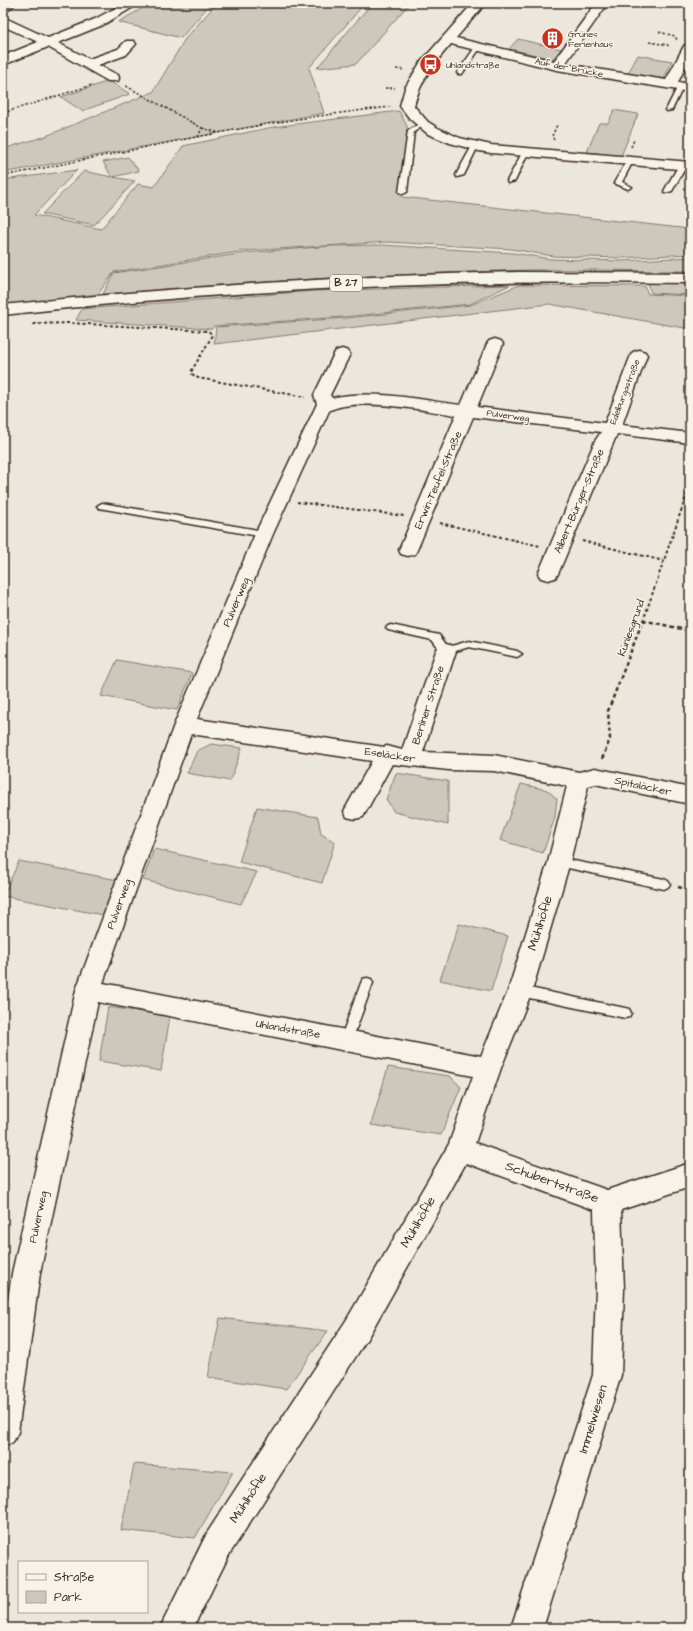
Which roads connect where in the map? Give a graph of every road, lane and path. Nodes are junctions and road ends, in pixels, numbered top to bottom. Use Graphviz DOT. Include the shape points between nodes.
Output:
graph roads {
  1 [pos="10,3"];
  2 [pos="134,3"];
  3 [pos="480,3"];
  4 [pos="602,3"];
  5 [pos="683,4"];
  6 [pos="690,4"];
  7 [pos="3,8"];
  8 [pos="3,21"];
  9 [pos="659,32"];
  10 [pos="449,40"];
  11 [pos="649,42"];
  12 [pos="49,43"];
  13 [pos="677,43"];
  14 [pos="130,44"];
  15 [pos="690,46"];
  16 [pos="478,47"];
  17 [pos="667,48"];
  18 [pos="3,61"];
  19 [pos="88,64"];
  20 [pos="557,66"];
  21 [pos="460,73"];
  22 [pos="112,78"];
  23 [pos="680,87"];
  24 [pos="407,106"];
  25 [pos="669,110"];
  26 [pos="3,113"];
  27 [pos="421,124"];
  28 [pos="557,125"];
  29 [pos="202,128"];
  30 [pos="220,134"];
  31 [pos="197,139"];
  32 [pos="558,141"];
  33 [pos="475,146"];
  34 [pos="690,150"];
  35 [pos="525,153"];
  36 [pos="630,160"];
  37 [pos="686,165"];
  38 [pos="460,175"];
  39 [pos="3,176"];
  40 [pos="511,181"];
  41 [pos="628,187"];
  42 [pos="668,191"];
  43 [pos="403,192"];
  44 [pos="690,278"];
  45 [pos="3,310"];
  46 [pos="26,324"];
  47 [pos="495,344"];
  48 [pos="342,354"];
  49 [pos="639,355"];
  50 [pos="326,405"];
  51 [pos="467,410"];
  52 [pos="611,430"];
  53 [pos="690,438"];
  54 [pos="690,485"];
  55 [pos="280,500"];
  56 [pos="102,506"];
  57 [pos="422,518"];
  58 [pos="264,534"];
  59 [pos="561,544"];
  60 [pos="408,550"];
  61 [pos="664,561"];
  62 [pos="548,574"];
  63 [pos="643,620"];
  64 [pos="391,628"];
  65 [pos="690,631"];
  66 [pos="446,651"];
  67 [pos="517,654"];
  68 [pos="184,726"];
  69 [pos="387,754"];
  70 [pos="410,758"];
  71 [pos="587,778"];
  72 [pos="690,796"];
  73 [pos="355,811"];
  74 [pos="559,862"];
  75 [pos="664,884"];
  76 [pos="367,983"];
  77 [pos="88,990"];
  78 [pos="520,991"];
  79 [pos="625,1013"];
  80 [pos="346,1040"];
  81 [pos="488,1068"];
  82 [pos="460,1149"];
  83 [pos="690,1175"];
  84 [pos="607,1202"];
  85 [pos="3,1432"];
  86 [pos="176,1628"];
  87 [pos="527,1628"];
  1 -- 7 [label="street"];
  2 -- 12 [label="street"];
  3 -- 10 [label="street"];
  4 -- 20 [label="street"];
  5 -- 6 [label="path"];
  8 -- 12 [label="street"];
  9 -- 13 [label="path" via="675,36"];
  10 -- 16 [label="street, Auf der Brücke"];
  10 -- 24 [label="street" via="425,66 412,88"];
  11 -- 17 [label="path" via="668,45"];
  12 -- 18 [label="street"];
  12 -- 19 [label="street"];
  14 -- 19 [label="street" via="122,52"];
  15 -- 23 [label="street"];
  16 -- 20 [label="street, Auf der Brücke"];
  16 -- 21 [label="lane"];
  19 -- 22 [label="street"];
  20 -- 23 [label="street, Auf der Brücke"];
  22 -- 26 [label="path"];
  22 -- 29 [label="path"];
  23 -- 25 [label="lane"];
  24 -- 27 [label="street"];
  24 -- 30 [label="path" via="351,111"];
  27 -- 33 [label="street" via="438,135"];
  27 -- 43 [label="lane" via="411,131"];
  28 -- 32 [label="path" via="552,136"];
  29 -- 30 [label="path"];
  29 -- 31 [label="path"];
  30 -- 31 [label="path"];
  31 -- 39 [label="path"];
  33 -- 35 [label="street"];
  33 -- 38 [label="lane"];
  34 -- 37 [label="street"];
  35 -- 36 [label="street"];
  35 -- 40 [label="lane"];
  36 -- 37 [label="street"];
  36 -- 41 [label="lane" via="618,183"];
  37 -- 42 [label="lane"];
  44 -- 45 [label="street, B 27" via="534,277 372,282 214,290"];
  46 -- 50 [label="path" via="70,323 208,332 212,334 211,338 192,370 192,374 198,378 300,394"];
  47 -- 51 [label="street, Erwin-Teufel-Straße"];
  48 -- 50 [label="street" via="322,395"];
  49 -- 52 [label="street, Edelburgastraße"];
  50 -- 51 [label="street, Pulverweg" via="348,400 375,400"];
  50 -- 55 [label="street, Pulverweg" via="315,421"];
  51 -- 52 [label="street, Pulverweg"];
  51 -- 57 [label="street, Erwin-Teufel-Straße"];
  52 -- 53 [label="street, Pulverweg"];
  52 -- 59 [label="street, Albert-Bürger-Straße"];
  54 -- 61 [label="path, Künlesgrund"];
  55 -- 57 [label="path"];
  55 -- 58 [label="street, Pulverweg"];
  56 -- 58 [label="lane"];
  57 -- 59 [label="path"];
  57 -- 60 [label="street, Erwin-Teufel-Straße"];
  58 -- 68 [label="street, Pulverweg"];
  59 -- 61 [label="path"];
  59 -- 62 [label="street, Albert-Bürger-Straße"];
  61 -- 63 [label="path, Künlesgrund"];
  63 -- 65 [label="path"];
  63 -- 71 [label="path, Künlesgrund" via="608,711 610,739"];
  64 -- 66 [label="lane" via="435,637"];
  66 -- 67 [label="lane" via="469,644"];
  66 -- 70 [label="street, Berliner Straße"];
  68 -- 69 [label="street, Eseläcker"];
  68 -- 77 [label="street, Pulverweg"];
  69 -- 70 [label="street, Eseläcker"];
  69 -- 73 [label="street"];
  70 -- 71 [label="street, Eseläcker" via="494,763"];
  71 -- 72 [label="street, Spitaläcker"];
  71 -- 74 [label="street, Mühlhöfle"];
  74 -- 75 [label="lane"];
  74 -- 78 [label="street, Mühlhöfle"];
  76 -- 80 [label="lane"];
  77 -- 80 [label="street, Uhlandstraße"];
  77 -- 85 [label="street, Pulverweg" via="26,1273"];
  78 -- 79 [label="lane"];
  78 -- 81 [label="street, Mühlhöfle"];
  80 -- 81 [label="street, Uhlandstraße"];
  81 -- 82 [label="street, Mühlhöfle"];
  82 -- 84 [label="street, Schubertstraße"];
  82 -- 86 [label="street, Mühlhöfle" via="357,1329 218,1544"];
  83 -- 84 [label="street, Schubertstraße"];
  84 -- 87 [label="street, Immelwiesen" via="610,1289 607,1374"];
}
